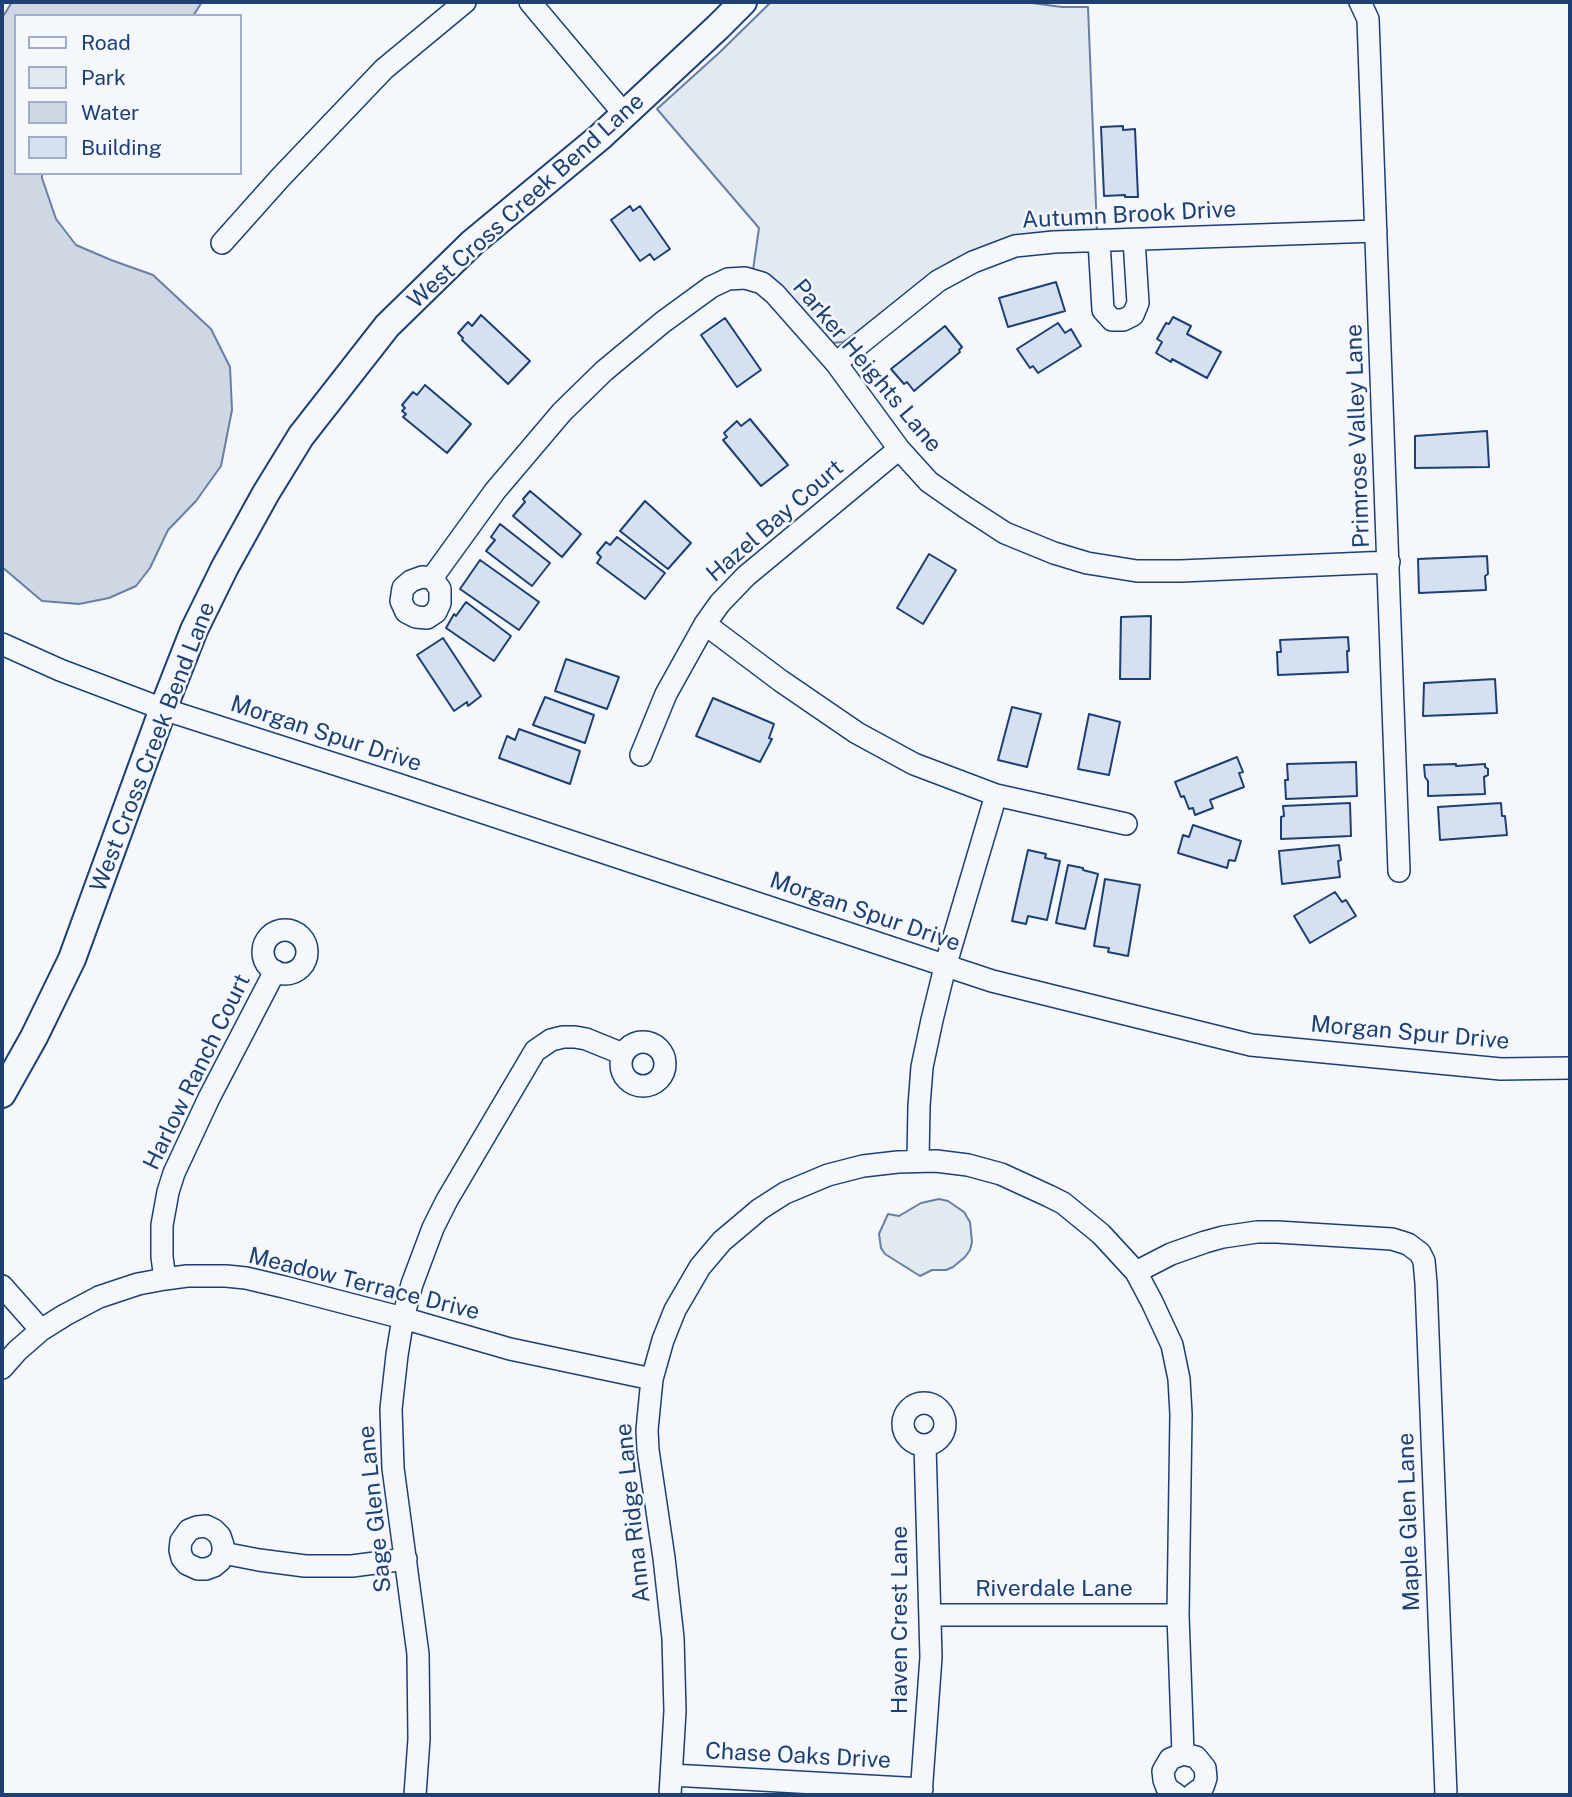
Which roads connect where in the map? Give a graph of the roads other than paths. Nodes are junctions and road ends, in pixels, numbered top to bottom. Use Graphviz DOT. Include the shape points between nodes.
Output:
graph roads {
  1 [pos="465,2"];
  2 [pos="530,2"];
  3 [pos="743,2"];
  4 [pos="1360,2"];
  5 [pos="625,115"];
  6 [pos="1376,231"];
  7 [pos="1133,240"];
  8 [pos="1099,241"];
  9 [pos="222,243"];
  10 [pos="836,363"];
  11 [pos="899,449"];
  12 [pos="1389,562"];
  13 [pos="432,578"];
  14 [pos="705,624"];
  15 [pos="2,645"];
  16 [pos="163,709"];
  17 [pos="641,755"];
  18 [pos="996,795"];
  19 [pos="1126,824"];
  20 [pos="1399,871"];
  21 [pos="945,967"];
  22 [pos="275,971"];
  23 [pos="623,1054"];
  24 [pos="1570,1068"];
  25 [pos="2,1094"];
  26 [pos="918,1160"];
  27 [pos="1136,1272"];
  28 [pos="164,1279"];
  29 [pos="2,1286"];
  30 [pos="403,1318"];
  31 [pos="41,1330"];
  32 [pos="9,1344"];
  33 [pos="2,1368"];
  34 [pos="652,1379"];
  35 [pos="925,1445"];
  36 [pos="223,1553"];
  37 [pos="406,1559"];
  38 [pos="930,1615"];
  39 [pos="1178,1615"];
  40 [pos="1183,1754"];
  41 [pos="671,1785"];
  42 [pos="921,1792"];
  43 [pos="415,1795"];
  44 [pos="1177,1795"];
  45 [pos="1192,1795"];
  46 [pos="1446,1795"];
  1 -- 9 [label="street" via="384,69"];
  2 -- 5 [label="street"];
  3 -- 5 [label="main road, West Cross Creek Bend Lane"];
  4 -- 6 [label="street, Primrose Valley Lane" via="1368,19"];
  5 -- 16 [label="main road, West Cross Creek Bend Lane" via="472,243 387,326 301,436 225,567"];
  6 -- 7 [label="street, Autumn Brook Drive"];
  6 -- 12 [label="street, Primrose Valley Lane"];
  7 -- 8 [label="street, Autumn Brook Drive"];
  7 -- 8 [label="street" via="1138,303 1133,315 1123,320 1112,320 1102,310"];
  8 -- 10 [label="street, Autumn Brook Drive" via="1015,246 973,262 938,281"];
  10 -- 11 [label="street, Parker Heights Lane"];
  10 -- 13 [label="street, Parker Heights Lane" via="762,283 728,279 711,287 604,371 562,412 495,491"];
  11 -- 12 [label="street, Parker Heights Lane" via="929,482 1006,533 1087,563 1137,571 1181,571"];
  11 -- 14 [label="street, Hazel Bay Court" via="746,576"];
  12 -- 20 [label="street, Primrose Valley Lane"];
  14 -- 17 [label="street, Hazel Bay Court" via="666,694"];
  14 -- 18 [label="street" via="857,733 914,764"];
  15 -- 16 [label="street, Morgan Spur Drive"];
  16 -- 21 [label="street, Morgan Spur Drive"];
  16 -- 25 [label="main road, West Cross Creek Bend Lane" via="72,959"];
  18 -- 19 [label="street"];
  18 -- 21 [label="street"];
  21 -- 24 [label="street, Morgan Spur Drive" via="1251,1045 1501,1069"];
  21 -- 26 [label="street" via="922,1067"];
  22 -- 28 [label="street, Harlow Ranch Court" via="174,1173 162,1225"];
  23 -- 30 [label="street, Sage Glen Lane" via="569,1037 551,1040 532,1055 433,1228"];
  26 -- 27 [label="street, Anna Ridge Lane" via="982,1168 1063,1203"];
  26 -- 34 [label="street, Anna Ridge Lane" via="828,1175 785,1194 747,1219 722,1241 688,1287 669,1324"];
  27 -- 39 [label="street, Anna Ridge Lane" via="1172,1345 1179,1379"];
  27 -- 46 [label="street, Maple Glen Lane" via="1197,1244 1248,1233 1392,1239 1416,1249 1424,1261"];
  28 -- 30 [label="street, Meadow Terrace Drive" via="246,1278"];
  28 -- 31 [label="street, Meadow Terrace Drive" via="99,1297"];
  29 -- 31 [label="street"];
  30 -- 34 [label="street, Meadow Terrace Drive" via="510,1349"];
  30 -- 37 [label="street, Sage Glen Lane" via="393,1381 391,1440"];
  31 -- 32 [label="street, Meadow Terrace Drive"];
  32 -- 33 [label="street, Meadow Terrace Drive"];
  34 -- 41 [label="street, Anna Ridge Lane" via="648,1450 673,1637"];
  35 -- 38 [label="street, Haven Crest Lane"];
  36 -- 37 [label="street" via="305,1566"];
  37 -- 43 [label="street, Sage Glen Lane" via="420,1697"];
  38 -- 39 [label="street, Riverdale Lane"];
  38 -- 42 [label="street, Haven Crest Lane"];
  39 -- 40 [label="street, Anna Ridge Lane"];
  40 -- 44 [label="street" via="1170,1759 1163,1771 1167,1788"];
  40 -- 45 [label="street" via="1196,1757 1205,1768 1203,1787"];
  41 -- 42 [label="street, Chase Oaks Drive"];
}
